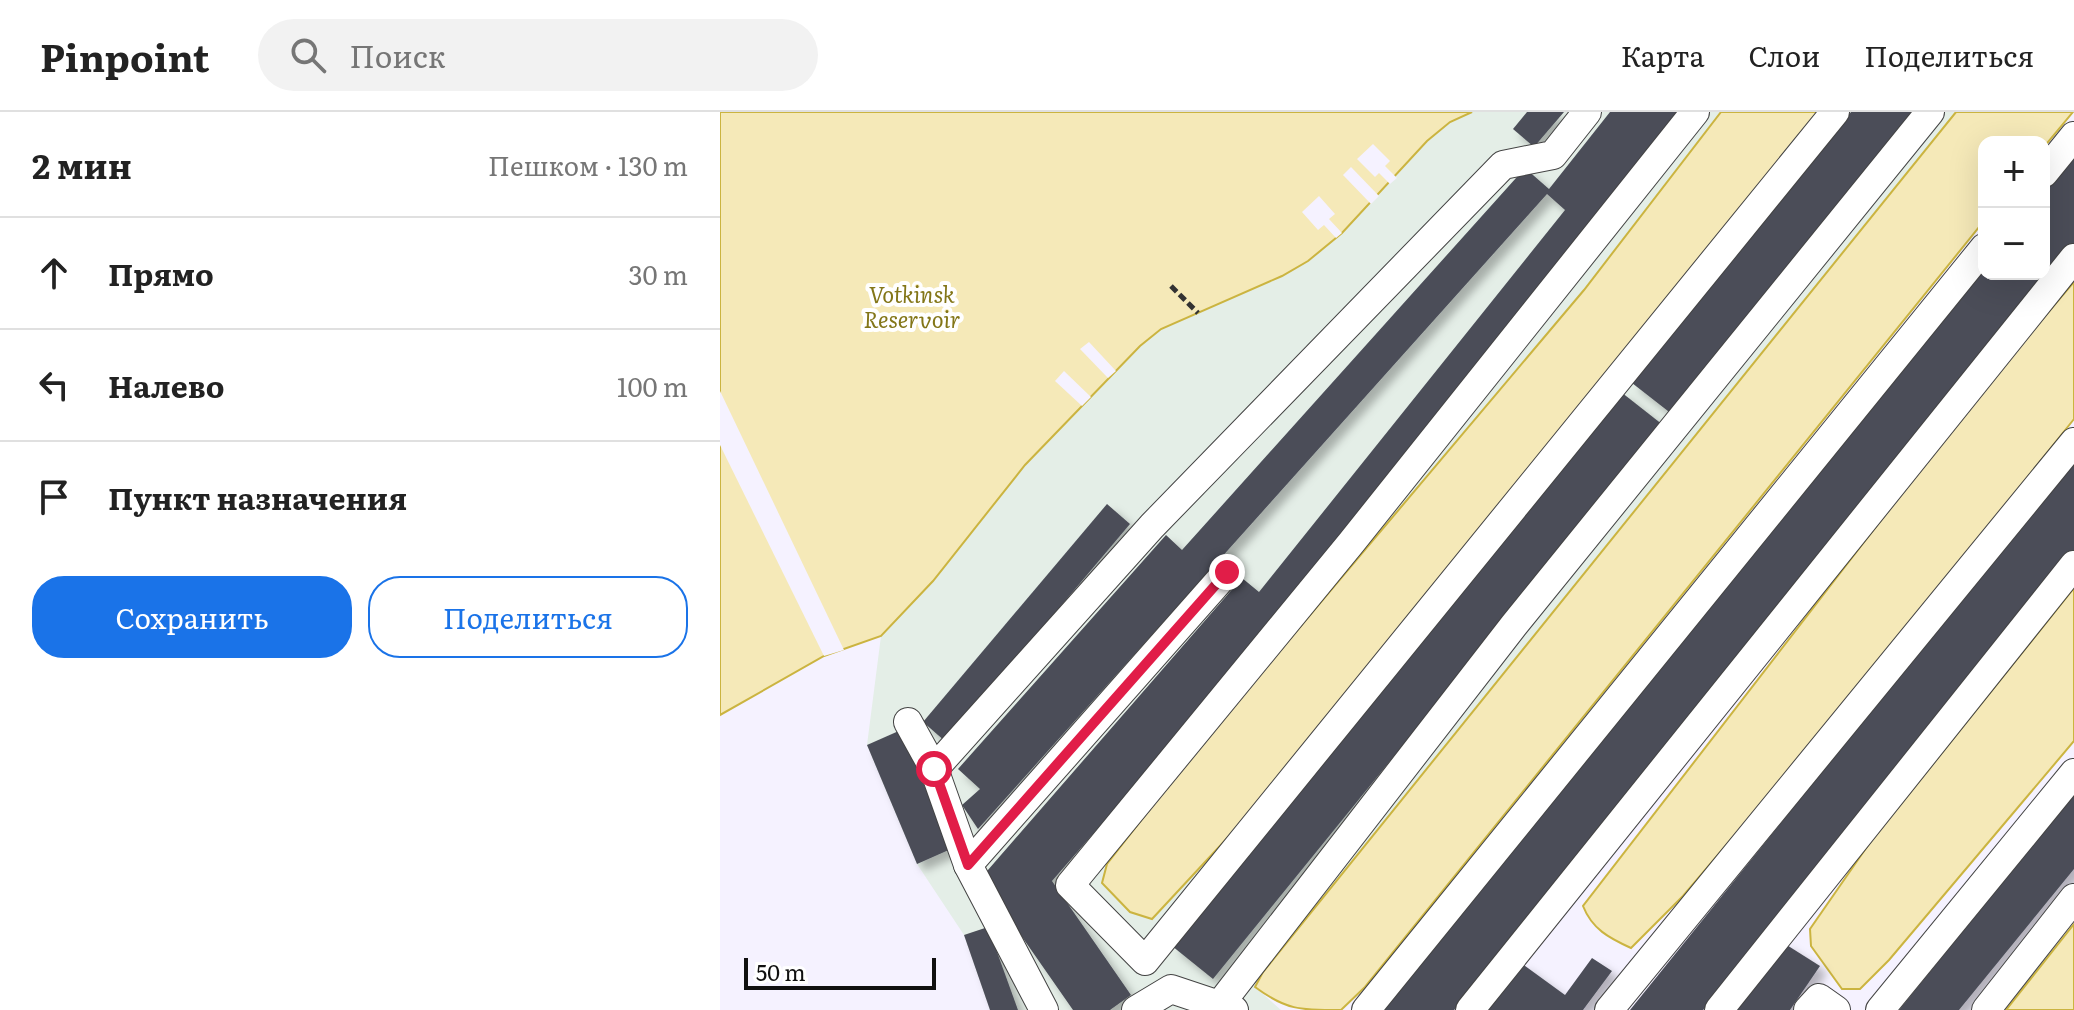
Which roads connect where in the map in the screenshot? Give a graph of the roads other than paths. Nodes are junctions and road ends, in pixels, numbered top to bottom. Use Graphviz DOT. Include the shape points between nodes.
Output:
graph roads {
  1 [pos="1587,112"];
  2 [pos="1695,112"];
  3 [pos="1835,112"];
  4 [pos="1930,112"];
  5 [pos="2074,136"];
  6 [pos="2050,166"];
  7 [pos="1978,255"];
  8 [pos="2074,258"];
  9 [pos="2074,442"];
  10 [pos="2074,565"];
  11 [pos="1227,572"];
  12 [pos="908,722"];
  13 [pos="934,769"];
  14 [pos="2074,773"];
  15 [pos="968,865"];
  16 [pos="2074,898"];
  17 [pos="1145,961"];
  18 [pos="1171,989"];
  19 [pos="1227,1007"];
  20 [pos="1044,1010"];
  21 [pos="1136,1010"];
  22 [pos="1366,1010"];
  23 [pos="1470,1010"];
  24 [pos="1609,1010"];
  25 [pos="1719,1010"];
  26 [pos="1808,1010"];
  27 [pos="1836,1010"];
  28 [pos="1880,1010"];
  29 [pos="1986,1010"];
  1 -- 13 [label="lane" via="1553,155 1503,165 1152,526"];
  2 -- 17 [label="lane" via="1070,885"];
  3 -- 17 [label="lane"];
  4 -- 19 [label="lane" via="1514,625"];
  5 -- 6 [label="lane"];
  7 -- 22 [label="lane"];
  8 -- 23 [label="lane"];
  9 -- 24 [label="lane"];
  10 -- 25 [label="lane"];
  11 -- 15 [label="lane"];
  12 -- 13 [label="lane"];
  13 -- 15 [label="lane"];
  14 -- 28 [label="lane"];
  15 -- 20 [label="lane"];
  16 -- 29 [label="lane"];
  17 -- 18 [label="lane"];
  18 -- 19 [label="lane"];
  18 -- 21 [label="lane"];
  26 -- 27 [label="lane" via="1819,998"];
}
